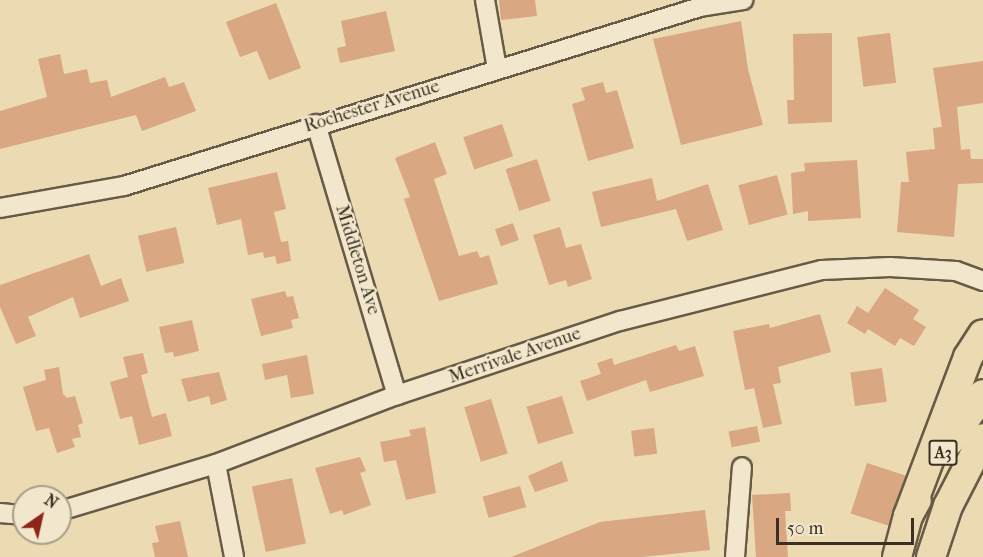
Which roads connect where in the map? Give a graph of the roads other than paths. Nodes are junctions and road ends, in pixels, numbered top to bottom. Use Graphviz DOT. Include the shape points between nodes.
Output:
graph roads {
  1 [pos="485,0"];
  2 [pos="743,0"];
  3 [pos="497,69"];
  4 [pos="316,124"];
  5 [pos="0,208"];
  6 [pos="983,281"];
  7 [pos="983,334"];
  8 [pos="983,394"];
  9 [pos="398,395"];
  10 [pos="983,438"];
  11 [pos="216,464"];
  12 [pos="742,467"];
  13 [pos="72,507"];
  14 [pos="908,516"];
  15 [pos="234,557"];
  16 [pos="735,557"];
  17 [pos="897,557"];
  18 [pos="931,557"];
  1 -- 3 [label="street"];
  2 -- 3 [label="street, Rochester Avenue" via="700,7"];
  3 -- 4 [label="street, Rochester Avenue"];
  4 -- 5 [label="street, Rochester Avenue" via="124,186"];
  4 -- 9 [label="street, Middleton Ave"];
  6 -- 9 [label="street, Merrivale Avenue" via="956,271 890,267 822,270 620,321"];
  7 -- 14 [label="main road" via="968,357"];
  8 -- 14 [label="main road, A3" via="966,414"];
  9 -- 11 [label="street, Merrivale Avenue"];
  10 -- 18 [label="main road, A3" via="948,506"];
  11 -- 13 [label="street, Merrivale Avenue"];
  11 -- 15 [label="street"];
  12 -- 16 [label="street"];
  14 -- 17 [label="main road, A3"];
}
